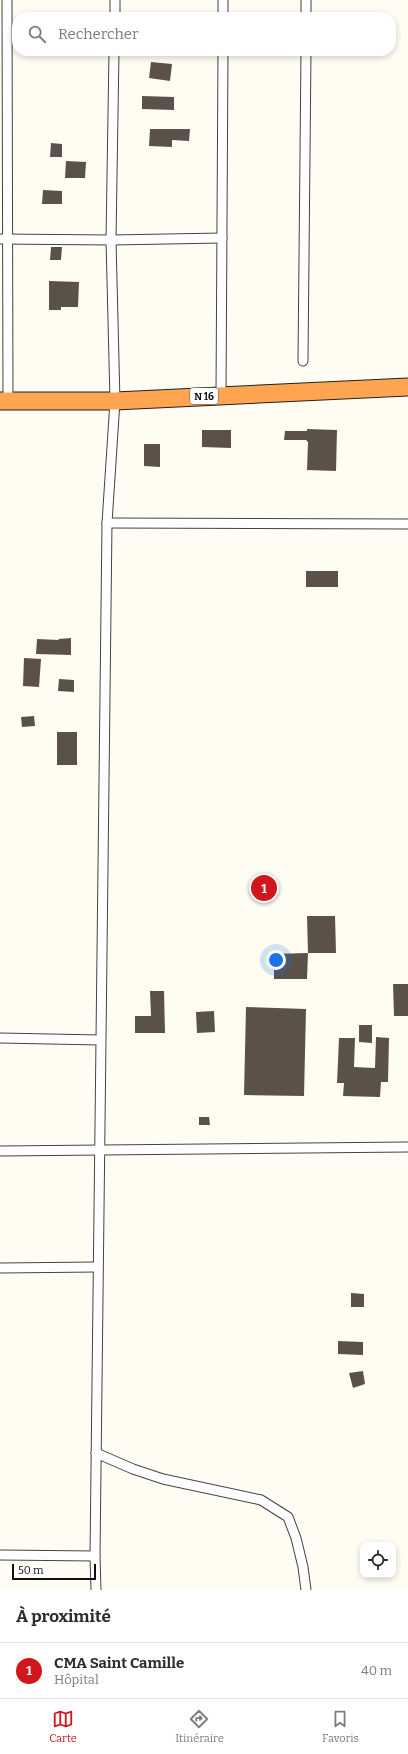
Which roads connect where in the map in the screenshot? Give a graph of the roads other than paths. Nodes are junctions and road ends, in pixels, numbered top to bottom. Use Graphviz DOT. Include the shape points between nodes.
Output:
graph roads {
  1 [pos="6,0"];
  2 [pos="115,0"];
  3 [pos="223,0"];
  4 [pos="306,0"];
  5 [pos="115,12"];
  6 [pos="223,12"];
  7 [pos="306,12"];
  8 [pos="114,56"];
  9 [pos="223,56"];
  10 [pos="306,56"];
  11 [pos="3,80"];
  12 [pos="222,238"];
  13 [pos="3,239"];
  14 [pos="111,240"];
  15 [pos="303,361"];
  16 [pos="408,386"];
  17 [pos="221,396"];
  18 [pos="4,401"];
  19 [pos="115,401"];
  20 [pos="108,523"];
  21 [pos="408,524"];
  22 [pos="0,1038"];
  23 [pos="100,1040"];
  24 [pos="408,1147"];
  25 [pos="0,1151"];
  26 [pos="98,1151"];
  27 [pos="97,1267"];
  28 [pos="0,1268"];
  29 [pos="96,1452"];
  30 [pos="0,1555"];
  31 [pos="95,1556"];
  32 [pos="96,1590"];
  33 [pos="306,1590"];
  1 -- 11 [label="street"];
  2 -- 5 [label="street"];
  3 -- 6 [label="street"];
  4 -- 7 [label="street"];
  8 -- 14 [label="street"];
  9 -- 12 [label="street"];
  10 -- 15 [label="street"];
  11 -- 13 [label="street"];
  12 -- 14 [label="street"];
  12 -- 17 [label="street"];
  13 -- 14 [label="street"];
  13 -- 18 [label="street"];
  14 -- 19 [label="street"];
  16 -- 17 [label="highway, N 16"];
  17 -- 19 [label="highway, N 16"];
  18 -- 19 [label="highway, N 16"];
  19 -- 20 [label="street"];
  20 -- 21 [label="street"];
  20 -- 23 [label="street"];
  22 -- 23 [label="street"];
  23 -- 26 [label="street"];
  24 -- 26 [label="street"];
  25 -- 26 [label="street"];
  26 -- 27 [label="street"];
  27 -- 28 [label="street"];
  27 -- 29 [label="street"];
  29 -- 31 [label="street"];
  29 -- 33 [label="street" via="163,1479 261,1500 288,1517 296,1538"];
  30 -- 31 [label="street"];
  31 -- 32 [label="street"];
}
